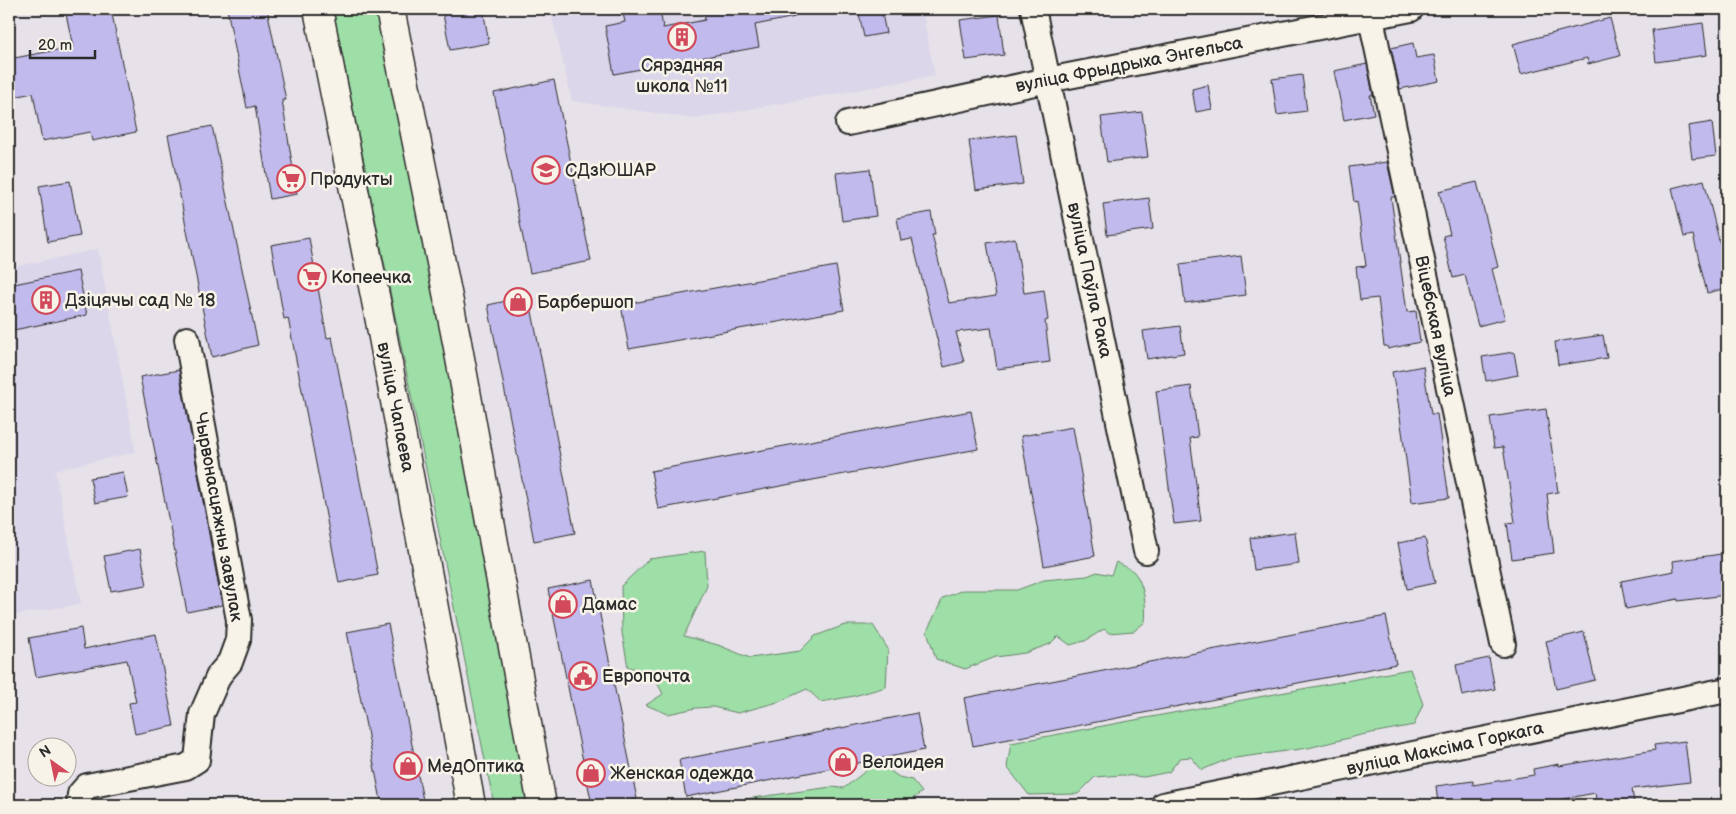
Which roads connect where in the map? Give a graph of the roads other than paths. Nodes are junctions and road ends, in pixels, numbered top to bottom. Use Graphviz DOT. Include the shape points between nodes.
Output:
graph roads {
  1 [pos="318,9"];
  2 [pos="390,9"];
  3 [pos="1034,9"];
  4 [pos="1411,9"];
  5 [pos="1369,13"];
  6 [pos="1048,80"];
  7 [pos="848,123"];
  8 [pos="187,339"];
  9 [pos="1146,551"];
  10 [pos="1503,644"];
  11 [pos="1727,690"];
  12 [pos="1204,801"];
  13 [pos="79,805"];
  14 [pos="471,805"];
  15 [pos="542,805"];
  16 [pos="1163,805"];
  1 -- 14 [label="main road, вуліца Чапаева"];
  2 -- 15 [label="main road" via="457,342"];
  3 -- 6 [label="street, вуліца Паўла Рака"];
  4 -- 5 [label="street, вуліца Фрыдрыха Энгельса"];
  5 -- 6 [label="street, вуліца Фрыдрыха Энгельса"];
  5 -- 10 [label="street, Віцебская вуліца"];
  6 -- 7 [label="street, вуліца Фрыдрыха Энгельса"];
  6 -- 9 [label="street, вуліца Паўла Рака"];
  8 -- 13 [label="street, Чырвонасцяжны завулак" via="239,620 238,640 230,662 218,675 202,714 197,760 186,767 87,786 80,794"];
  11 -- 12 [label="street, вуліца Максіма Горкага"];
  12 -- 16 [label="street, вуліца Максіма Горкага"];
}
